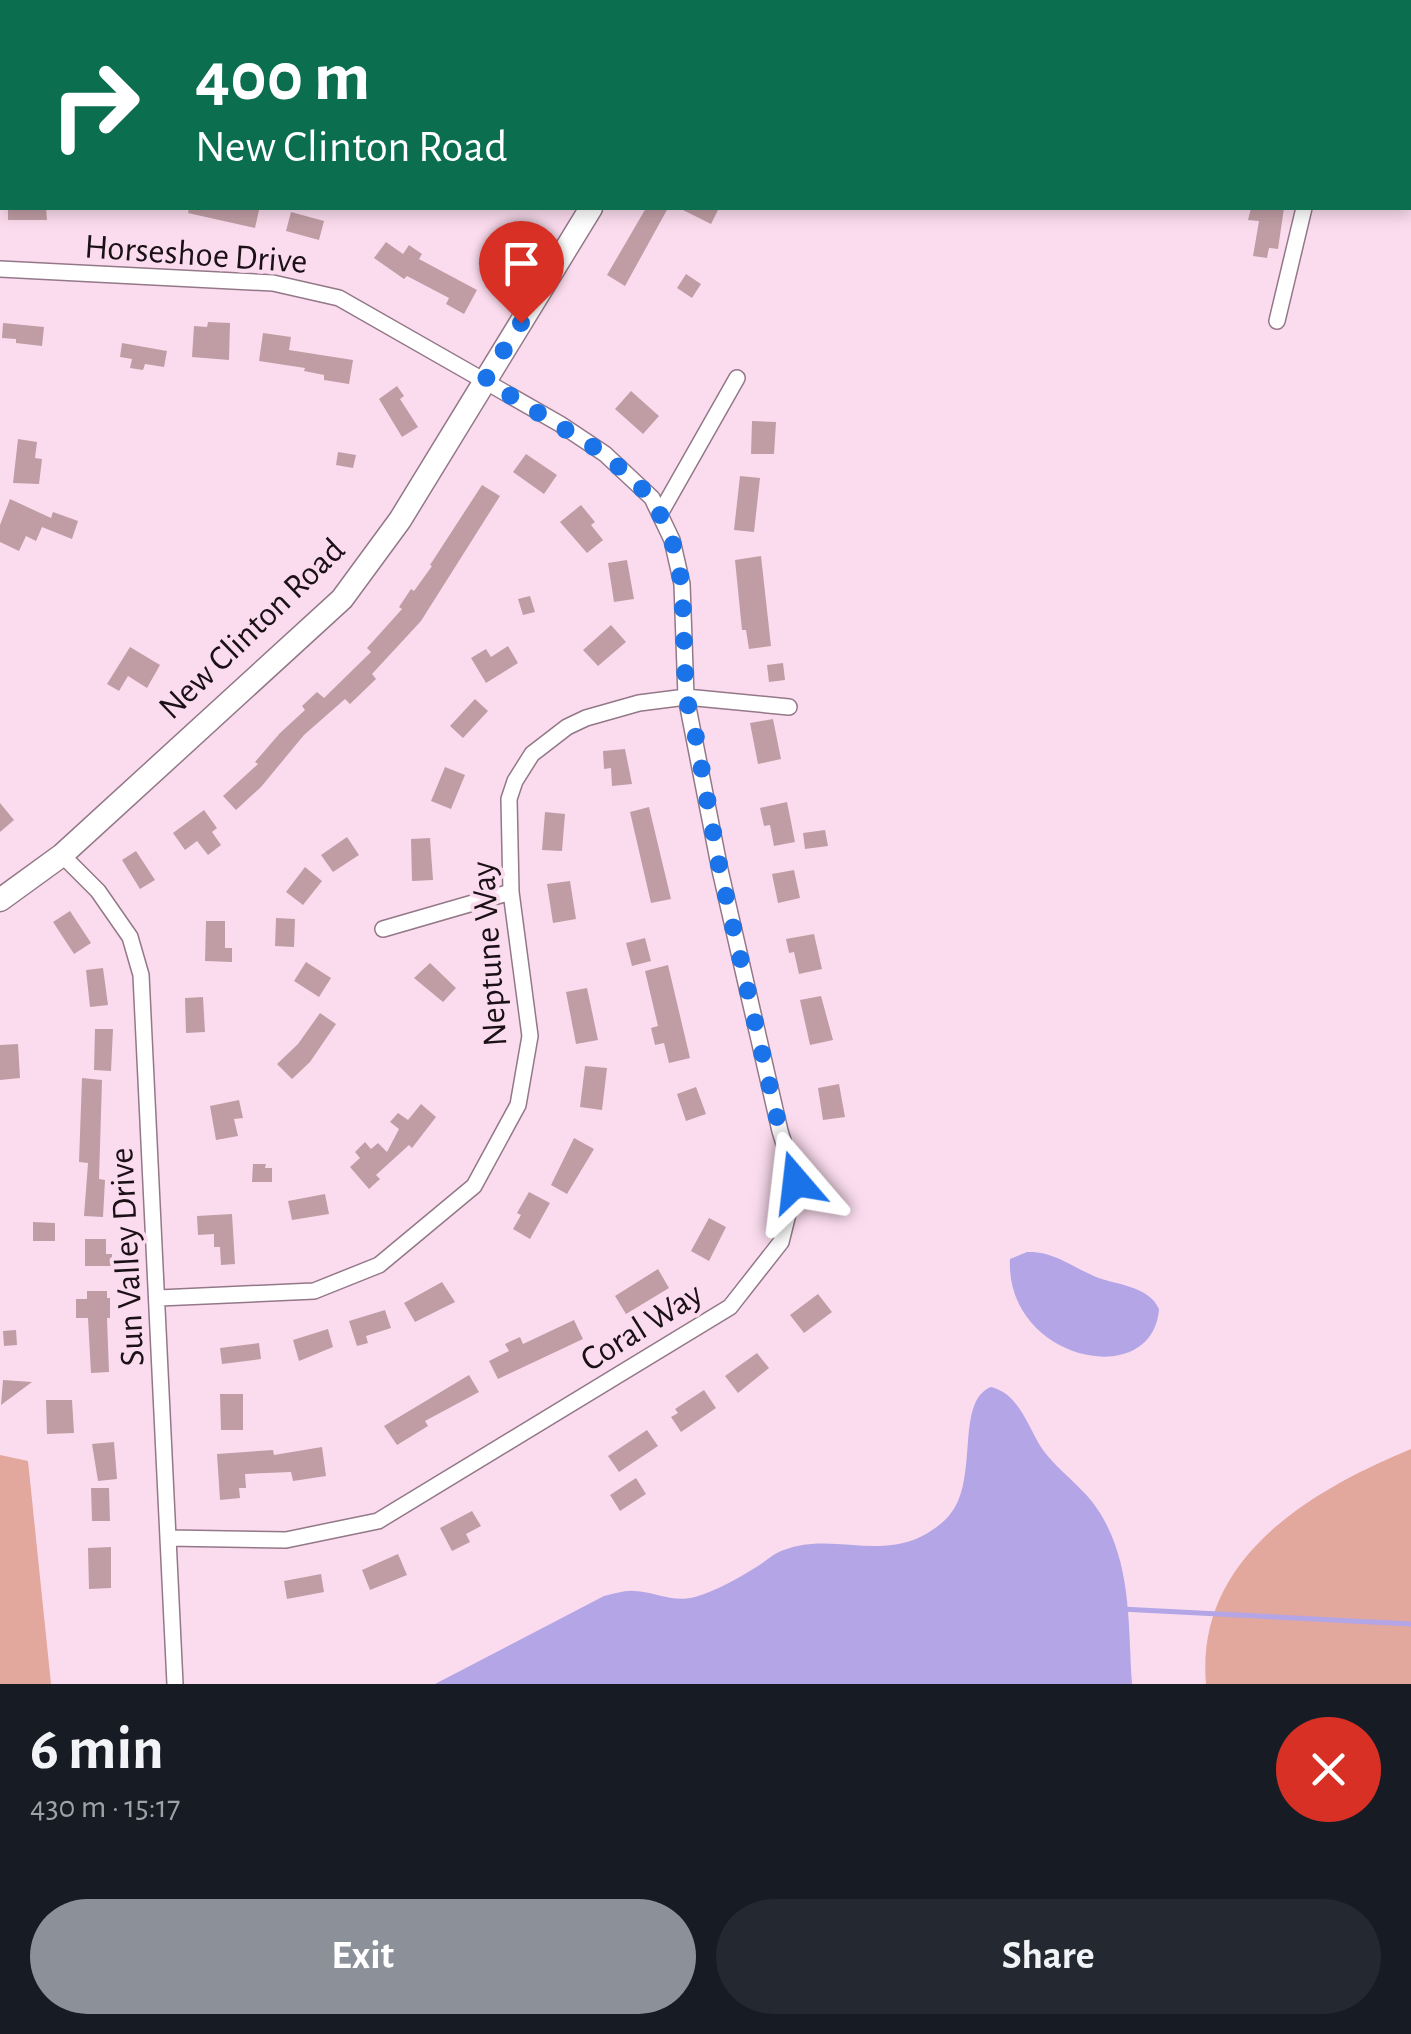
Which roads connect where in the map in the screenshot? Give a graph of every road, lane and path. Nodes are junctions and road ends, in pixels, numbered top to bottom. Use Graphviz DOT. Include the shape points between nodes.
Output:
graph roads {
  1 [pos="591,210"];
  2 [pos="1304,210"];
  3 [pos="0,269"];
  4 [pos="1277,321"];
  5 [pos="737,378"];
  6 [pos="485,380"];
  7 [pos="661,512"];
  8 [pos="686,697"];
  9 [pos="789,706"];
  10 [pos="62,855"];
  11 [pos="511,892"];
  12 [pos="0,900"];
  13 [pos="383,929"];
  14 [pos="159,1298"];
  15 [pos="168,1538"];
  16 [pos="175,1684"];
  1 -- 6 [label="street, New Clinton Road"];
  2 -- 4 [label="street"];
  3 -- 6 [label="street, Horseshoe Drive" via="298,286 360,307"];
  5 -- 7 [label="street"];
  6 -- 7 [label="street, Coral Way" via="605,454"];
  6 -- 10 [label="street, New Clinton Road" via="400,520 342,599"];
  7 -- 8 [label="street, Coral Way" via="682,584"];
  8 -- 9 [label="street, Neptune Way"];
  8 -- 11 [label="street, Neptune Way" via="586,718 532,754 509,799"];
  8 -- 15 [label="street, Coral Way" via="720,870 796,1182 781,1242 730,1307 378,1521 286,1540"];
  10 -- 12 [label="street, New Clinton Road"];
  10 -- 14 [label="street, Sun Valley Drive" via="130,936 142,974"];
  11 -- 13 [label="street"];
  11 -- 14 [label="street, Neptune Way" via="530,1036 518,1105 474,1186 379,1265 314,1291"];
  14 -- 15 [label="street, Sun Valley Drive"];
  15 -- 16 [label="street, Sun Valley Drive"];
}
